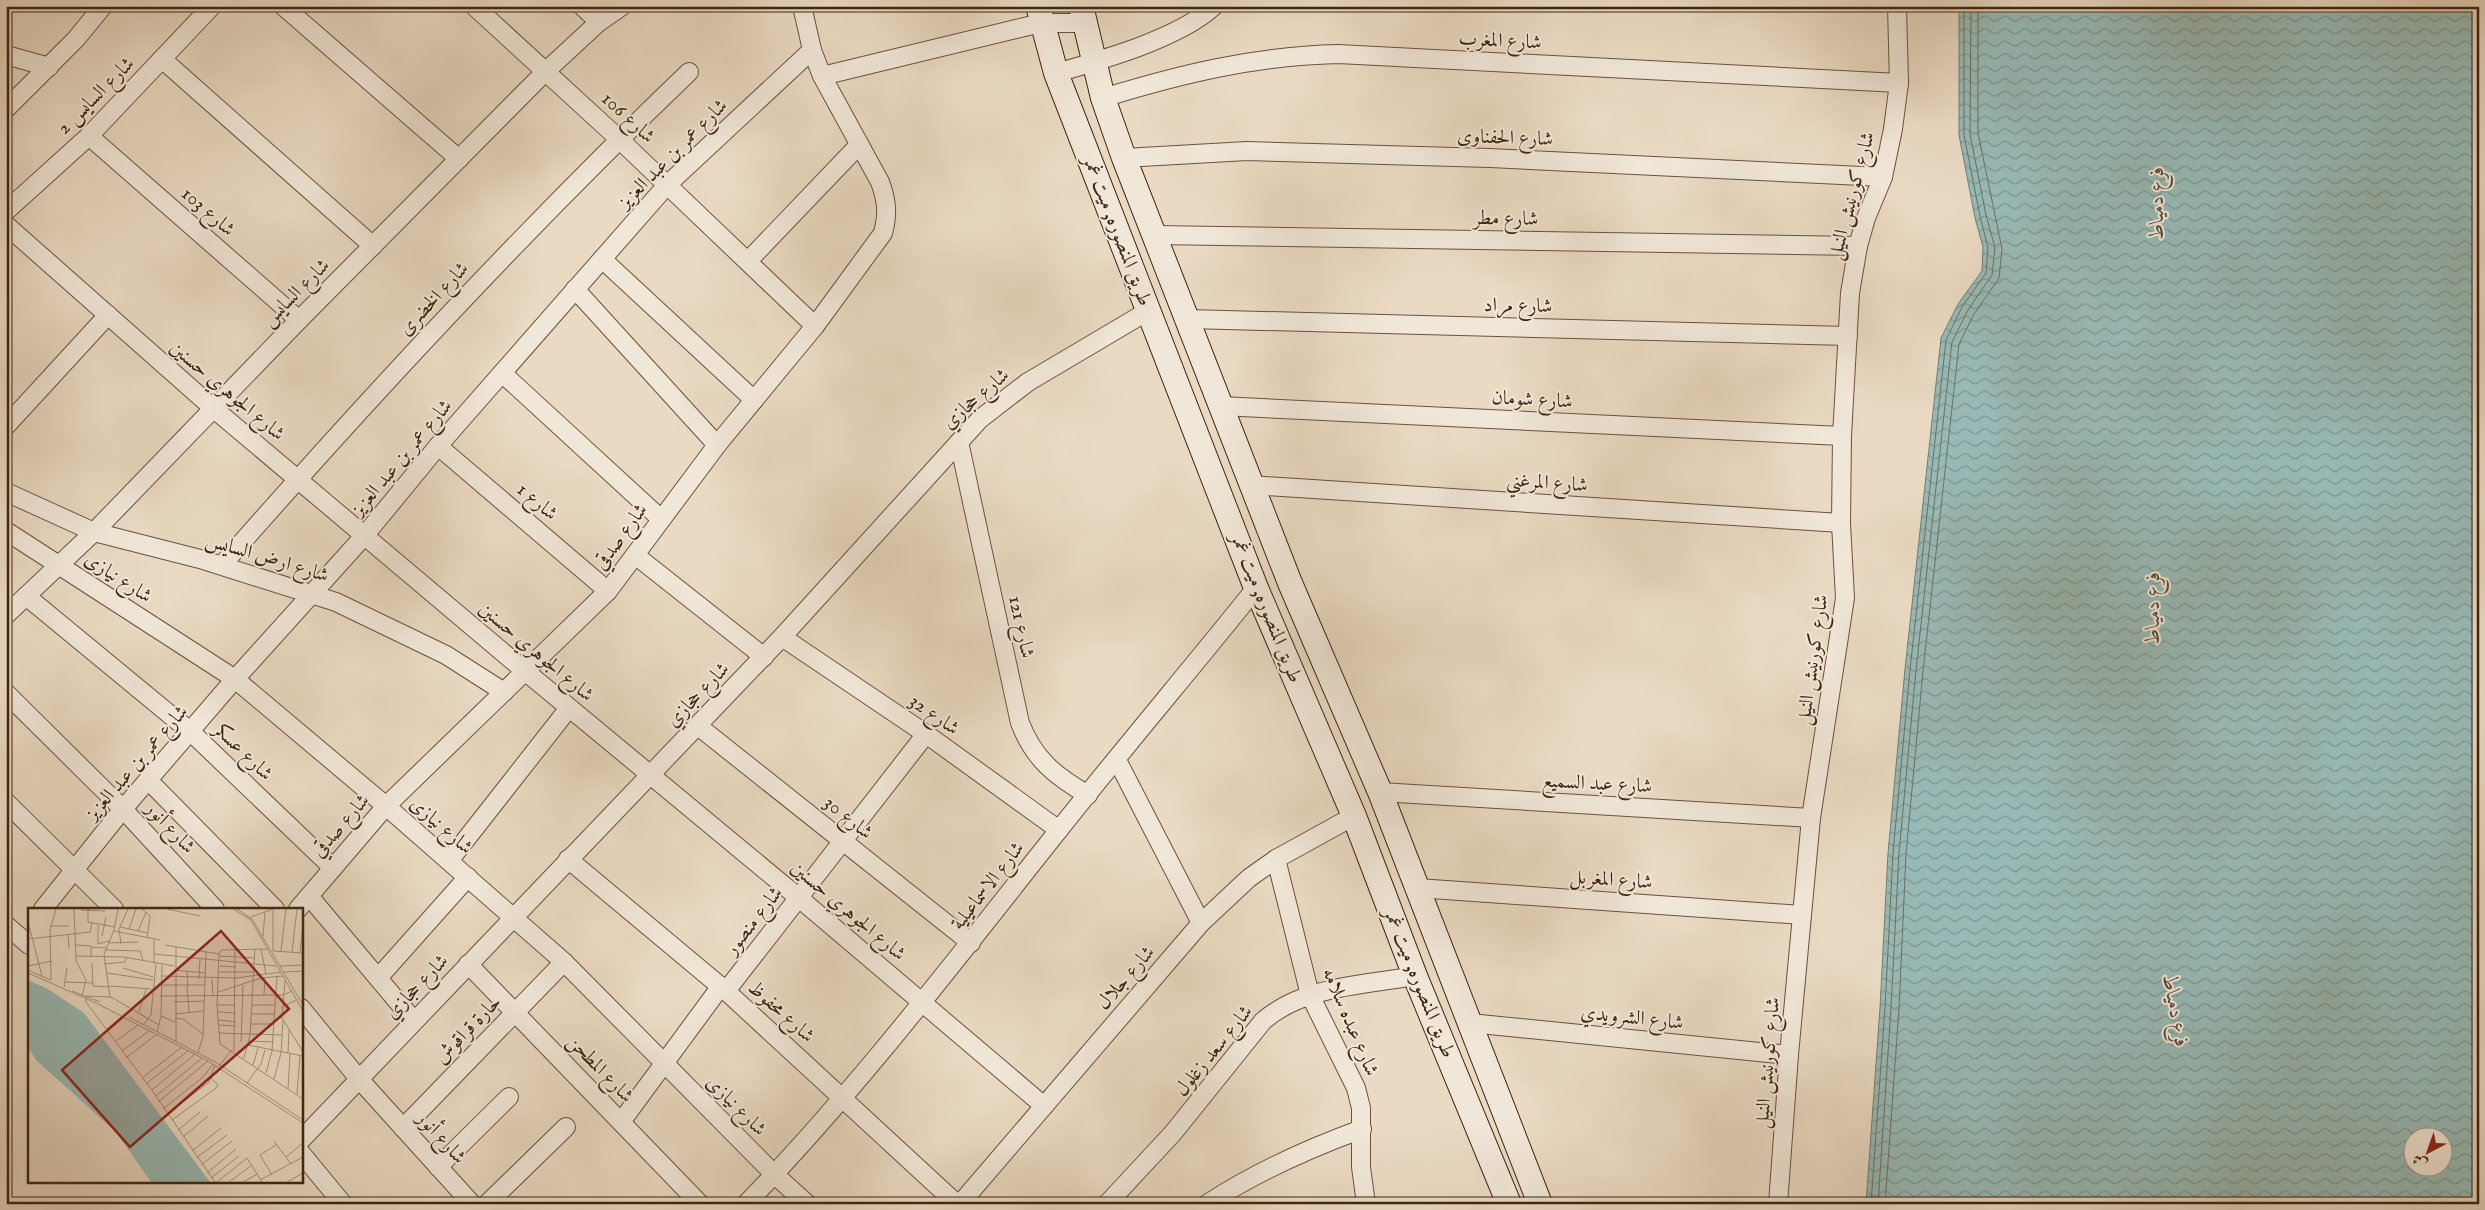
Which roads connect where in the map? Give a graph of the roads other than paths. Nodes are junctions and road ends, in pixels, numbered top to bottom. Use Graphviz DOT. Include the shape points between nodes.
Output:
graph roads {
  1 [pos="103,6"];
  2 [pos="212,6"];
  3 [pos="283,6"];
  4 [pos="474,6"];
  5 [pos="582,6"];
  6 [pos="622,6"];
  7 [pos="802,6"];
  8 [pos="1214,6"];
  9 [pos="1897,6"];
  10 [pos="1082,14"];
  11 [pos="1040,15"];
  12 [pos="599,22"];
  13 [pos="812,50"];
  14 [pos="6,54"];
  15 [pos="162,59"];
  16 [pos="1094,62"];
  17 [pos="49,67"];
  18 [pos="546,71"];
  19 [pos="689,72"];
  20 [pos="1056,73"];
  21 [pos="822,76"];
  22 [pos="1900,83"];
  23 [pos="1103,98"];
  24 [pos="6,109"];
  25 [pos="89,136"];
  26 [pos="619,139"];
  27 [pos="859,145"];
  28 [pos="1124,158"];
  29 [pos="459,159"];
  30 [pos="1883,177"];
  31 [pos="667,185"];
  32 [pos="6,211"];
  33 [pos="6,226"];
  34 [pos="1154,235"];
  35 [pos="373,246"];
  36 [pos="1858,246"];
  37 [pos="602,259"];
  38 [pos="748,261"];
  39 [pos="575,289"];
  40 [pos="1148,311"];
  41 [pos="108,315"];
  42 [pos="1188,319"];
  43 [pos="299,320"];
  44 [pos="815,326"];
  45 [pos="1848,336"];
  46 [pos="502,373"];
  47 [pos="754,400"];
  48 [pos="1220,406"];
  49 [pos="213,408"];
  50 [pos="6,426"];
  51 [pos="1842,436"];
  52 [pos="959,442"];
  53 [pos="717,445"];
  54 [pos="438,446"];
  55 [pos="298,478"];
  56 [pos="1250,485"];
  57 [pos="6,492"];
  58 [pos="661,519"];
  59 [pos="1840,523"];
  60 [pos="6,531"];
  61 [pos="94,532"];
  62 [pos="365,535"];
  63 [pos="635,555"];
  64 [pos="58,564"];
  65 [pos="222,565"];
  66 [pos="1256,588"];
  67 [pos="608,591"];
  68 [pos="312,593"];
  69 [pos="26,596"];
  70 [pos="6,616"];
  71 [pos="782,637"];
  72 [pos="764,657"];
  73 [pos="525,672"];
  74 [pos="235,679"];
  75 [pos="504,692"];
  76 [pos="6,693"];
  77 [pos="570,708"];
  78 [pos="698,726"];
  79 [pos="191,732"];
  80 [pos="926,734"];
  81 [pos="1117,760"];
  82 [pos="650,773"];
  83 [pos="149,781"];
  84 [pos="1380,792"];
  85 [pos="1088,795"];
  86 [pos="6,802"];
  87 [pos="386,806"];
  88 [pos="124,809"];
  89 [pos="1354,816"];
  90 [pos="1811,818"];
  91 [pos="1058,830"];
  92 [pos="843,841"];
  93 [pos="568,859"];
  94 [pos="1276,859"];
  95 [pos="449,861"];
  96 [pos="333,868"];
  97 [pos="74,870"];
  98 [pos="468,877"];
  99 [pos="1417,888"];
  100 [pos="799,898"];
  101 [pos="303,902"];
  102 [pos="44,908"];
  103 [pos="113,908"];
  104 [pos="214,908"];
  105 [pos="274,908"];
  106 [pos="1802,914"];
  107 [pos="514,916"];
  108 [pos="1201,923"];
  109 [pos="6,926"];
  110 [pos="26,936"];
  111 [pos="971,943"];
  112 [pos="564,962"];
  113 [pos="468,964"];
  114 [pos="1415,976"];
  115 [pos="378,978"];
  116 [pos="724,988"];
  117 [pos="1310,995"];
  118 [pos="923,1002"];
  119 [pos="302,1009"];
  120 [pos="515,1012"];
  121 [pos="414,1021"];
  122 [pos="1470,1023"];
  123 [pos="1789,1055"];
  124 [pos="664,1063"];
  125 [pos="359,1079"];
  126 [pos="844,1097"];
  127 [pos="509,1098"];
  128 [pos="1044,1106"];
  129 [pos="621,1122"];
  130 [pos="566,1127"];
  131 [pos="403,1128"];
  132 [pos="1362,1129"];
  133 [pos="302,1139"];
  134 [pos="302,1154"];
  135 [pos="438,1166"];
  136 [pos="774,1174"];
  137 [pos="343,1204"];
  138 [pos="472,1204"];
  139 [pos="487,1204"];
  140 [pos="700,1204"];
  141 [pos="746,1204"];
  142 [pos="808,1204"];
  143 [pos="958,1204"];
  144 [pos="1107,1204"];
  145 [pos="1207,1204"];
  146 [pos="1366,1204"];
  147 [pos="1509,1204"];
  148 [pos="1540,1204"];
  149 [pos="1778,1204"];
  1 -- 17 [label="street"];
  2 -- 15 [label="street, شارع السايس 2"];
  3 -- 29 [label="street"];
  4 -- 18 [label="street, شارع 106"];
  5 -- 12 [label="street"];
  6 -- 12 [label="street, شارع السايس"];
  7 -- 13 [label="street, شارع صدقي"];
  8 -- 16 [label="street" via="1186,28"];
  9 -- 22 [label="street, شارع كورنيش النيل"];
  10 -- 11 [label="street"];
  10 -- 16 [label="main road, طريق المنصوره, ميت غمر"];
  11 -- 20 [label="main road, طريق المنصوره, ميت غمر"];
  11 -- 21 [label="street"];
  12 -- 18 [label="street, شارع السايس"];
  13 -- 21 [label="street, شارع صدقي"];
  13 -- 31 [label="street, شارع عمر بن عبد العزيز"];
  14 -- 17 [label="street"];
  15 -- 25 [label="street, شارع السايس 2"];
  15 -- 35 [label="street"];
  16 -- 20 [label="street"];
  16 -- 23 [label="main road, طريق المنصوره, ميت غمر"];
  17 -- 24 [label="street"];
  18 -- 26 [label="street, شارع 106"];
  18 -- 29 [label="street, شارع السايس"];
  19 -- 26 [label="street, شارع الخضرى"];
  20 -- 40 [label="main road, طريق المنصوره, ميت غمر"];
  21 -- 27 [label="street, شارع صدقي"];
  22 -- 23 [label="street, شارع المغرب" via="1338,54 1292,55 1201,71"];
  22 -- 30 [label="street, شارع كورنيش النيل"];
  23 -- 28 [label="main road, طريق المنصوره, ميت غمر"];
  25 -- 32 [label="street, شارع السايس 2"];
  25 -- 43 [label="street, شارع 103"];
  26 -- 31 [label="street, شارع 106"];
  26 -- 55 [label="street, شارع الخضرى" via="504,255"];
  27 -- 38 [label="street"];
  27 -- 44 [label="street, شارع صدقي" via="886,199 883,233"];
  28 -- 30 [label="street, شارع الحفناوى" via="1247,151 1490,158"];
  28 -- 34 [label="main road, طريق المنصوره, ميت غمر"];
  29 -- 35 [label="street, شارع السايس"];
  30 -- 36 [label="street, شارع كورنيش النيل"];
  31 -- 37 [label="street, شارع عمر بن عبد العزيز"];
  31 -- 38 [label="street, شارع 106"];
  33 -- 41 [label="street, شارع الجوهري حسنين"];
  34 -- 36 [label="street, شارع مطر"];
  34 -- 42 [label="main road, طريق المنصوره, ميت غمر"];
  35 -- 43 [label="street, شارع السايس"];
  36 -- 45 [label="street, شارع كورنيش النيل" via="1850,293"];
  37 -- 39 [label="street, شارع عمر بن عبد العزيز"];
  37 -- 47 [label="street"];
  38 -- 44 [label="street, شارع 106"];
  39 -- 46 [label="street, شارع عمر بن عبد العزيز"];
  39 -- 53 [label="street"];
  40 -- 52 [label="street, شارع حجازي" via="1003,399"];
  40 -- 66 [label="main road, طريق المنصوره, ميت غمر"];
  41 -- 49 [label="street, شارع الجوهري حسنين"];
  41 -- 50 [label="street"];
  42 -- 45 [label="street, شارع مراد"];
  42 -- 48 [label="main road, طريق المنصوره, ميت غمر"];
  43 -- 49 [label="street, شارع السايس"];
  44 -- 47 [label="street, شارع صدقي"];
  45 -- 51 [label="street, شارع كورنيش النيل"];
  46 -- 54 [label="street, شارع عمر بن عبد العزيز"];
  46 -- 58 [label="street"];
  47 -- 53 [label="street, شارع صدقي"];
  48 -- 51 [label="street, شارع شومان"];
  48 -- 56 [label="main road, طريق المنصوره, ميت غمر"];
  49 -- 55 [label="street, شارع الجوهري حسنين"];
  49 -- 61 [label="street, شارع السايس"];
  51 -- 59 [label="street, شارع كورنيش النيل"];
  52 -- 71 [label="street, شارع حجازي"];
  52 -- 85 [label="street, شارع 121" via="1020,723 1039,758 1061,779"];
  53 -- 58 [label="street, شارع صدقي"];
  54 -- 62 [label="street, شارع عمر بن عبد العزيز"];
  54 -- 67 [label="street, شارع 1"];
  55 -- 62 [label="street, شارع الجوهري حسنين"];
  55 -- 65 [label="street, شارع الخضرى"];
  56 -- 59 [label="street, شارع المرغني"];
  56 -- 84 [label="main road, طريق المنصوره, ميت غمر"];
  57 -- 61 [label="street, شارع ارض السايس"];
  58 -- 63 [label="street, شارع صدقي"];
  59 -- 90 [label="street, شارع كورنيش النيل" via="1845,598"];
  60 -- 64 [label="street, شارع نيازى"];
  61 -- 64 [label="street, شارع السايس"];
  61 -- 65 [label="street, شارع ارض السايس"];
  62 -- 68 [label="street, شارع عمر بن عبد العزيز"];
  62 -- 73 [label="street, شارع الجوهري حسنين"];
  63 -- 67 [label="street, شارع صدقي"];
  63 -- 72 [label="street"];
  64 -- 69 [label="street, شارع السايس"];
  64 -- 74 [label="street, شارع نيازى"];
  65 -- 68 [label="street, شارع ارض السايس"];
  66 -- 81 [label="street, شارع الاسماعيلية"];
  66 -- 89 [label="main road, طريق المنصوره, ميت غمر"];
  67 -- 73 [label="street, شارع صدقي"];
  68 -- 74 [label="street, شارع عمر بن عبد العزيز"];
  68 -- 75 [label="street, شارع ارض السايس" via="360,612 446,655"];
  69 -- 70 [label="street, شارع السايس"];
  69 -- 79 [label="street, شارع عسكر"];
  71 -- 72 [label="street, شارع حجازي"];
  71 -- 80 [label="street, شارع 32"];
  72 -- 78 [label="street, شارع حجازي"];
  73 -- 75 [label="street, شارع صدقي"];
  73 -- 77 [label="street, شارع الجوهري حسنين"];
  74 -- 79 [label="street, شارع عمر بن عبد العزيز"];
  74 -- 87 [label="street, شارع نيازى"];
  75 -- 87 [label="street, شارع صدقي"];
  76 -- 88 [label="street, شارع أنور"];
  77 -- 82 [label="street, شارع الجوهري حسنين"];
  77 -- 95 [label="street"];
  78 -- 82 [label="street, شارع حجازي"];
  78 -- 92 [label="street, شارع 30"];
  79 -- 83 [label="street, شارع عمر بن عبد العزيز"];
  79 -- 96 [label="street, شارع عسكر"];
  80 -- 91 [label="street, شارع 32"];
  80 -- 92 [label="street, شارع منصور"];
  81 -- 85 [label="street, شارع الاسماعيلية"];
  81 -- 108 [label="street"];
  82 -- 93 [label="street, شارع حجازي"];
  82 -- 100 [label="street, شارع الجوهري حسنين"];
  83 -- 88 [label="street, شارع عمر بن عبد العزيز"];
  83 -- 105 [label="street"];
  84 -- 90 [label="street, شارع عبد السميع"];
  84 -- 99 [label="main road, طريق المنصوره, ميت غمر"];
  85 -- 91 [label="street, شارع الاسماعيلية"];
  86 -- 97 [label="street"];
  87 -- 95 [label="street, شارع نيازى"];
  87 -- 96 [label="street, شارع صدقي"];
  88 -- 97 [label="street, شارع عمر بن عبد العزيز"];
  88 -- 104 [label="street, شارع أنور"];
  89 -- 94 [label="street, شارع جلال"];
  89 -- 114 [label="main road, طريق المنصوره, ميت غمر"];
  90 -- 106 [label="street, شارع كورنيش النيل"];
  91 -- 111 [label="street, شارع الاسماعيلية"];
  92 -- 100 [label="street, شارع منصور"];
  92 -- 111 [label="street, شارع 30"];
  93 -- 107 [label="street, شارع حجازي"];
  93 -- 116 [label="street, شارع محفوظ"];
  94 -- 108 [label="street, شارع جلال" via="1249,878"];
  94 -- 117 [label="street, شارع عبده سلامه"];
  95 -- 98 [label="street, شارع نيازى"];
  96 -- 101 [label="street, شارع صدقي"];
  97 -- 102 [label="street, شارع عمر بن عبد العزيز"];
  97 -- 103 [label="street"];
  98 -- 107 [label="street, شارع نيازى"];
  98 -- 115 [label="street"];
  99 -- 106 [label="street, شارع المغربل"];
  99 -- 122 [label="main road, طريق المنصوره, ميت غمر"];
  100 -- 116 [label="street, شارع منصور"];
  100 -- 118 [label="street, شارع الجوهري حسنين"];
  101 -- 115 [label="street"];
  106 -- 123 [label="street, شارع كورنيش النيل"];
  107 -- 112 [label="street, شارع نيازى"];
  107 -- 113 [label="street, شارع حجازي"];
  108 -- 128 [label="street, شارع جلال"];
  109 -- 110 [label="street"];
  111 -- 118 [label="street, شارع الاسماعيلية"];
  112 -- 120 [label="street, حارة قراقوش"];
  112 -- 124 [label="street, شارع نيازى"];
  113 -- 120 [label="street, شارع المطحن"];
  113 -- 121 [label="street, شارع حجازي"];
  114 -- 117 [label="street, شارع سعد زغلول"];
  114 -- 147 [label="main road, طريق المنصوره, ميت غمر"];
  115 -- 121 [label="street"];
  116 -- 124 [label="street, شارع منصور"];
  116 -- 126 [label="street, شارع محفوظ"];
  117 -- 132 [label="street, شارع عبده سلامه" via="1356,1088"];
  117 -- 144 [label="street, شارع سعد زغلول" via="1285,1005 1263,1022 1174,1133"];
  118 -- 126 [label="street, شارع الاسماعيلية"];
  118 -- 128 [label="street, شارع الجوهري حسنين"];
  119 -- 125 [label="street, شارع أنور"];
  120 -- 129 [label="street, شارع المطحن"];
  120 -- 131 [label="street, حارة قراقوش"];
  121 -- 125 [label="street, شارع حجازي"];
  122 -- 123 [label="street, شارع الشرويدي"];
  122 -- 148 [label="main road, طريق المنصوره, ميت غمر"];
  123 -- 149 [label="street, شارع كورنيش النيل"];
  124 -- 129 [label="street, شارع منصور"];
  124 -- 136 [label="street, شارع نيازى"];
  125 -- 131 [label="street, شارع أنور"];
  125 -- 133 [label="street, شارع حجازي"];
  126 -- 136 [label="street, شارع الاسماعيلية"];
  126 -- 143 [label="street, شارع محفوظ"];
  127 -- 135 [label="street"];
  128 -- 143 [label="street, شارع جلال"];
  129 -- 140 [label="street, شارع المطحن"];
  130 -- 139 [label="street"];
  131 -- 135 [label="street, شارع أنور"];
  132 -- 145 [label="street" via="1275,1164"];
  132 -- 146 [label="street, شارع عبده سلامه" via="1361,1168"];
  134 -- 137 [label="street"];
  135 -- 138 [label="street, شارع أنور"];
  136 -- 141 [label="street, شارع الاسماعيلية"];
  136 -- 142 [label="street, شارع نيازى"];
}
